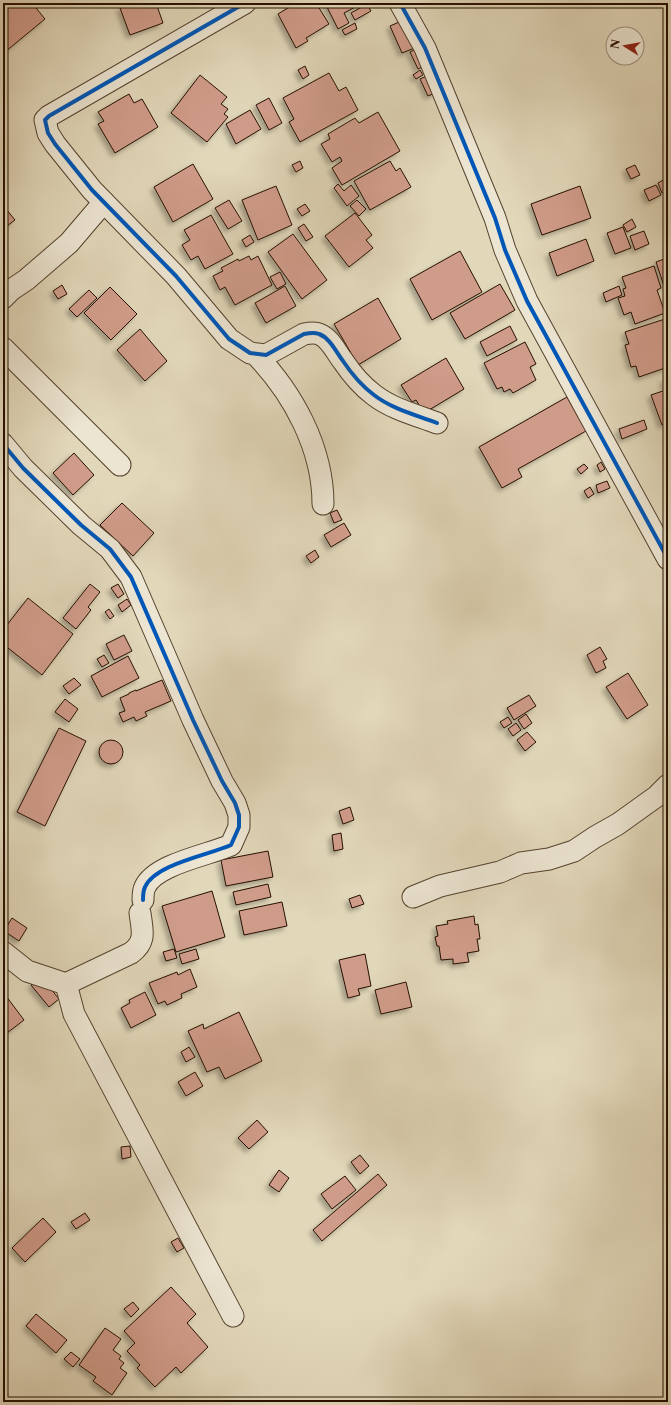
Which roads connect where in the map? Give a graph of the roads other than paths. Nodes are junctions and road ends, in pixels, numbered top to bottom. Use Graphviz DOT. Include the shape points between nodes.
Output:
graph roads {
  1 [pos="245,3"];
  2 [pos="400,3"];
  3 [pos="104,202"];
  4 [pos="3,298"];
  5 [pos="3,348"];
  6 [pos="255,354"];
  7 [pos="437,423"];
  8 [pos="3,444"];
  9 [pos="120,465"];
  10 [pos="323,504"];
  11 [pos="668,559"];
  12 [pos="668,785"];
  13 [pos="412,896"];
  14 [pos="3,952"];
  15 [pos="66,984"];
  16 [pos="233,1316"];
  1 -- 3 [label="street" via="45,120 48,133 55,144"];
  2 -- 11 [label="street" via="425,48 527,301"];
  3 -- 4 [label="street" via="69,243"];
  3 -- 6 [label="street" via="176,276 229,339"];
  5 -- 9 [label="street"];
  6 -- 7 [label="street" via="266,355 304,334 318,333 330,342 372,394 396,408"];
  6 -- 10 [label="street" via="290,397 303,424 322,475"];
  8 -- 15 [label="street" via="23,468 82,525 110,548 131,577 193,720 239,815 239,827 231,845 173,865 150,880 145,887 141,906 143,938 137,949"];
  12 -- 13 [label="street" via="618,824 574,851 549,859 521,863 500,872 440,886"];
  14 -- 15 [label="street" via="27,971"];
  15 -- 16 [label="street" via="74,1014"];
}
